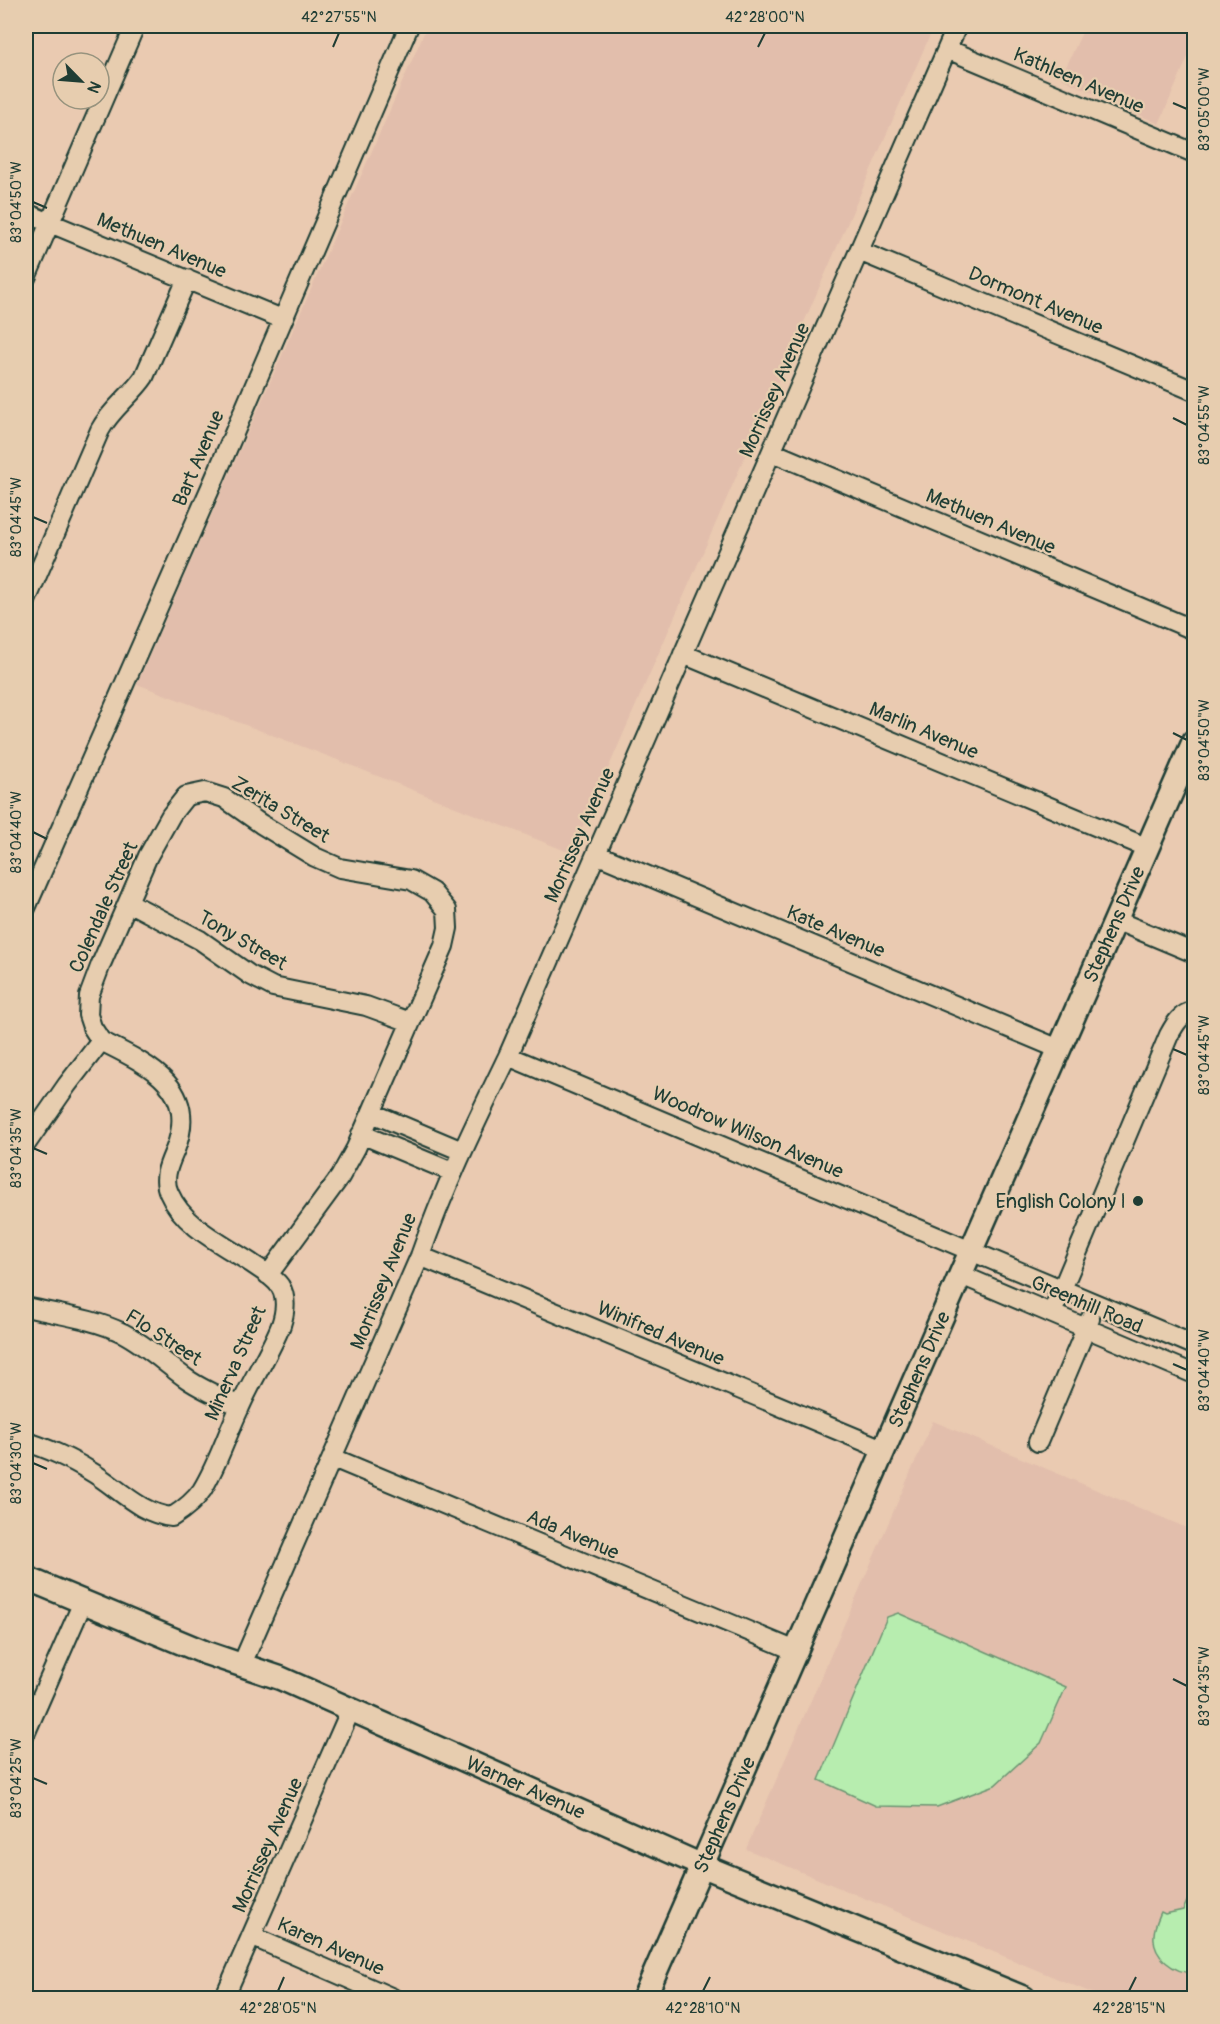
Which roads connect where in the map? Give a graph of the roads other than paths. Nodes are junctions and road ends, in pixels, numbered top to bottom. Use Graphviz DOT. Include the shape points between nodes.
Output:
graph roads {
  1 [pos="135,26"];
  2 [pos="409,26"];
  3 [pos="957,26"];
  4 [pos="947,49"];
  5 [pos="1194,153"];
  6 [pos="26,213"];
  7 [pos="49,223"];
  8 [pos="860,251"];
  9 [pos="26,278"];
  10 [pos="187,279"];
  11 [pos="282,319"];
  12 [pos="1194,391"];
  13 [pos="772,452"];
  14 [pos="26,601"];
  15 [pos="1194,630"];
  16 [pos="683,654"];
  17 [pos="1192,752"];
  18 [pos="186,796"];
  19 [pos="1148,848"];
  20 [pos="596,854"];
  21 [pos="128,902"];
  22 [pos="26,908"];
  23 [pos="1115,920"];
  24 [pos="1194,954"];
  25 [pos="1191,1011"];
  26 [pos="410,1022"];
  27 [pos="101,1041"];
  28 [pos="1059,1049"];
  29 [pos="508,1056"];
  30 [pos="372,1113"];
  31 [pos="361,1134"];
  32 [pos="26,1144"];
  33 [pos="462,1151"];
  34 [pos="453,1172"];
  35 [pos="972,1250"];
  36 [pos="420,1256"];
  37 [pos="268,1275"];
  38 [pos="961,1275"];
  39 [pos="1062,1289"];
  40 [pos="1096,1304"];
  41 [pos="26,1307"];
  42 [pos="1052,1313"];
  43 [pos="1086,1328"];
  44 [pos="1194,1345"];
  45 [pos="1194,1374"];
  46 [pos="240,1407"];
  47 [pos="26,1442"];
  48 [pos="1038,1442"];
  49 [pos="885,1450"];
  50 [pos="333,1458"];
  51 [pos="26,1578"];
  52 [pos="83,1602"];
  53 [pos="796,1651"];
  54 [pos="242,1664"];
  55 [pos="351,1709"];
  56 [pos="26,1732"];
  57 [pos="703,1866"];
  58 [pos="251,1936"];
  59 [pos="224,1998"];
  60 [pos="393,1998"];
  61 [pos="644,1998"];
  62 [pos="1024,1998"];
  1 -- 7 [label="street"];
  2 -- 11 [label="street, Bart Avenue"];
  3 -- 4 [label="street, Morrissey Avenue"];
  4 -- 5 [label="street, Kathleen Avenue"];
  4 -- 8 [label="street, Morrissey Avenue"];
  6 -- 7 [label="street, Methuen Avenue"];
  7 -- 9 [label="street"];
  7 -- 10 [label="street, Methuen Avenue"];
  8 -- 12 [label="street, Dormont Avenue"];
  8 -- 13 [label="street, Morrissey Avenue"];
  10 -- 11 [label="street, Methuen Avenue"];
  10 -- 14 [label="street" via="144,377 100,430"];
  11 -- 22 [label="street, Bart Avenue"];
  13 -- 15 [label="street, Methuen Avenue"];
  13 -- 16 [label="street, Morrissey Avenue"];
  16 -- 19 [label="street, Marlin Avenue"];
  16 -- 20 [label="street, Morrissey Avenue"];
  17 -- 19 [label="street, Stephens Drive"];
  18 -- 21 [label="street, Colendale Street" via="154,845"];
  18 -- 26 [label="street, Zerita Street" via="205,792 224,798 315,857 340,868 411,880 432,892 447,910 448,928 444,946"];
  19 -- 23 [label="street, Stephens Drive"];
  20 -- 28 [label="street, Kate Avenue"];
  20 -- 29 [label="street, Morrissey Avenue"];
  21 -- 26 [label="street, Tony Street" via="200,940 273,987 366,1006"];
  21 -- 27 [label="street, Colendale Street" via="89,996 88,1015"];
  23 -- 24 [label="street"];
  23 -- 28 [label="street, Stephens Drive"];
  25 -- 39 [label="street" via="1178,1020 1169,1035"];
  26 -- 30 [label="street"];
  27 -- 32 [label="street"];
  27 -- 37 [label="street" via="134,1057 172,1087 181,1125 166,1182 183,1215"];
  28 -- 35 [label="street, Stephens Drive"];
  29 -- 33 [label="street, Morrissey Avenue"];
  29 -- 35 [label="street, Woodrow Wilson Avenue"];
  30 -- 31 [label="street"];
  30 -- 33 [label="street"];
  31 -- 34 [label="street"];
  31 -- 37 [label="street" via="340,1177"];
  33 -- 34 [label="street, Morrissey Avenue"];
  34 -- 36 [label="street, Morrissey Avenue"];
  35 -- 38 [label="street, Stephens Drive"];
  35 -- 39 [label="street, Greenhill Road"];
  36 -- 49 [label="street, Winifred Avenue"];
  36 -- 50 [label="street, Morrissey Avenue"];
  37 -- 46 [label="street, Minerva Street" via="285,1296 285,1309 281,1325"];
  38 -- 42 [label="street, Greenhill Road"];
  38 -- 49 [label="street, Stephens Drive"];
  39 -- 40 [label="street, Greenhill Road"];
  39 -- 42 [label="street"];
  40 -- 43 [label="street"];
  40 -- 44 [label="street, Greenhill Road"];
  41 -- 46 [label="street, Flo Street" via="80,1317 125,1334 187,1379"];
  42 -- 43 [label="street, Greenhill Road"];
  43 -- 45 [label="street, Greenhill Road"];
  43 -- 48 [label="street"];
  46 -- 47 [label="street, Minerva Street" via="201,1491 172,1517 133,1503 92,1471"];
  49 -- 53 [label="street, Stephens Drive"];
  50 -- 53 [label="street, Ada Avenue"];
  50 -- 54 [label="street, Morrissey Avenue"];
  51 -- 52 [label="street, Warner Avenue"];
  52 -- 54 [label="street, Warner Avenue"];
  52 -- 56 [label="street"];
  53 -- 57 [label="street, Stephens Drive"];
  54 -- 55 [label="street, Warner Avenue"];
  55 -- 57 [label="street, Warner Avenue"];
  55 -- 58 [label="street, Morrissey Avenue"];
  57 -- 61 [label="street, Stephens Drive"];
  57 -- 62 [label="street, Warner Avenue"];
  58 -- 59 [label="street, Morrissey Avenue"];
  58 -- 60 [label="street, Karen Avenue"];
}
